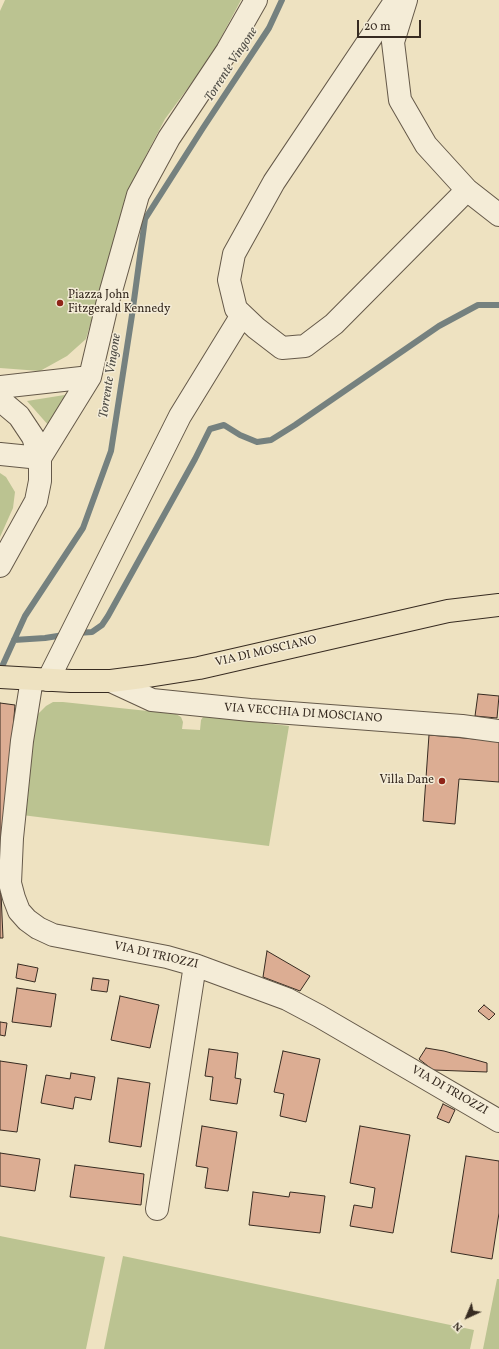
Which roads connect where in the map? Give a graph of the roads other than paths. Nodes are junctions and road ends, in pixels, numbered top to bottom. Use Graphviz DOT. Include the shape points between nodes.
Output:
graph roads {
  1 [pos="256,0"];
  2 [pos="396,0"];
  3 [pos="406,0"];
  4 [pos="467,190"];
  5 [pos="499,215"];
  6 [pos="242,315"];
  7 [pos="90,377"];
  8 [pos="0,387"];
  9 [pos="0,400"];
  10 [pos="0,454"];
  11 [pos="40,458"];
  12 [pos="0,566"];
  13 [pos="499,605"];
  14 [pos="0,677"];
  15 [pos="40,679"];
  16 [pos="111,681"];
  17 [pos="499,730"];
  18 [pos="195,965"];
  19 [pos="499,1120"];
  20 [pos="157,1209"];
  1 -- 7 [label="street" via="169,138 138,194"];
  2 -- 6 [label="street" via="274,182 234,254 229,280 236,309"];
  3 -- 4 [label="street" via="393,42 400,100 426,145"];
  4 -- 5 [label="street"];
  4 -- 6 [label="street" via="334,324 305,346 282,348"];
  6 -- 15 [label="street, VIA DI TRIOZZI" via="180,416"];
  7 -- 8 [label="street"];
  7 -- 11 [label="street"];
  9 -- 11 [label="street" via="19,416 33,436"];
  10 -- 11 [label="street"];
  11 -- 12 [label="street" via="40,481 36,501"];
  13 -- 16 [label="main road, VIA DI MOSCIANO" via="448,611 199,668"];
  14 -- 15 [label="main road, VIA DI MOSCIANO"];
  15 -- 16 [label="main road, VIA DI MOSCIANO"];
  15 -- 18 [label="street, VIA DI TRIOZZI" via="22,740 12,838 10,883 19,910 38,928 53,934 167,956"];
  16 -- 17 [label="street, VIA VECCHIA DI MOSCIANO" via="152,700"];
  18 -- 19 [label="street, VIA DI TRIOZZI" via="287,999"];
  18 -- 20 [label="street"];
}
